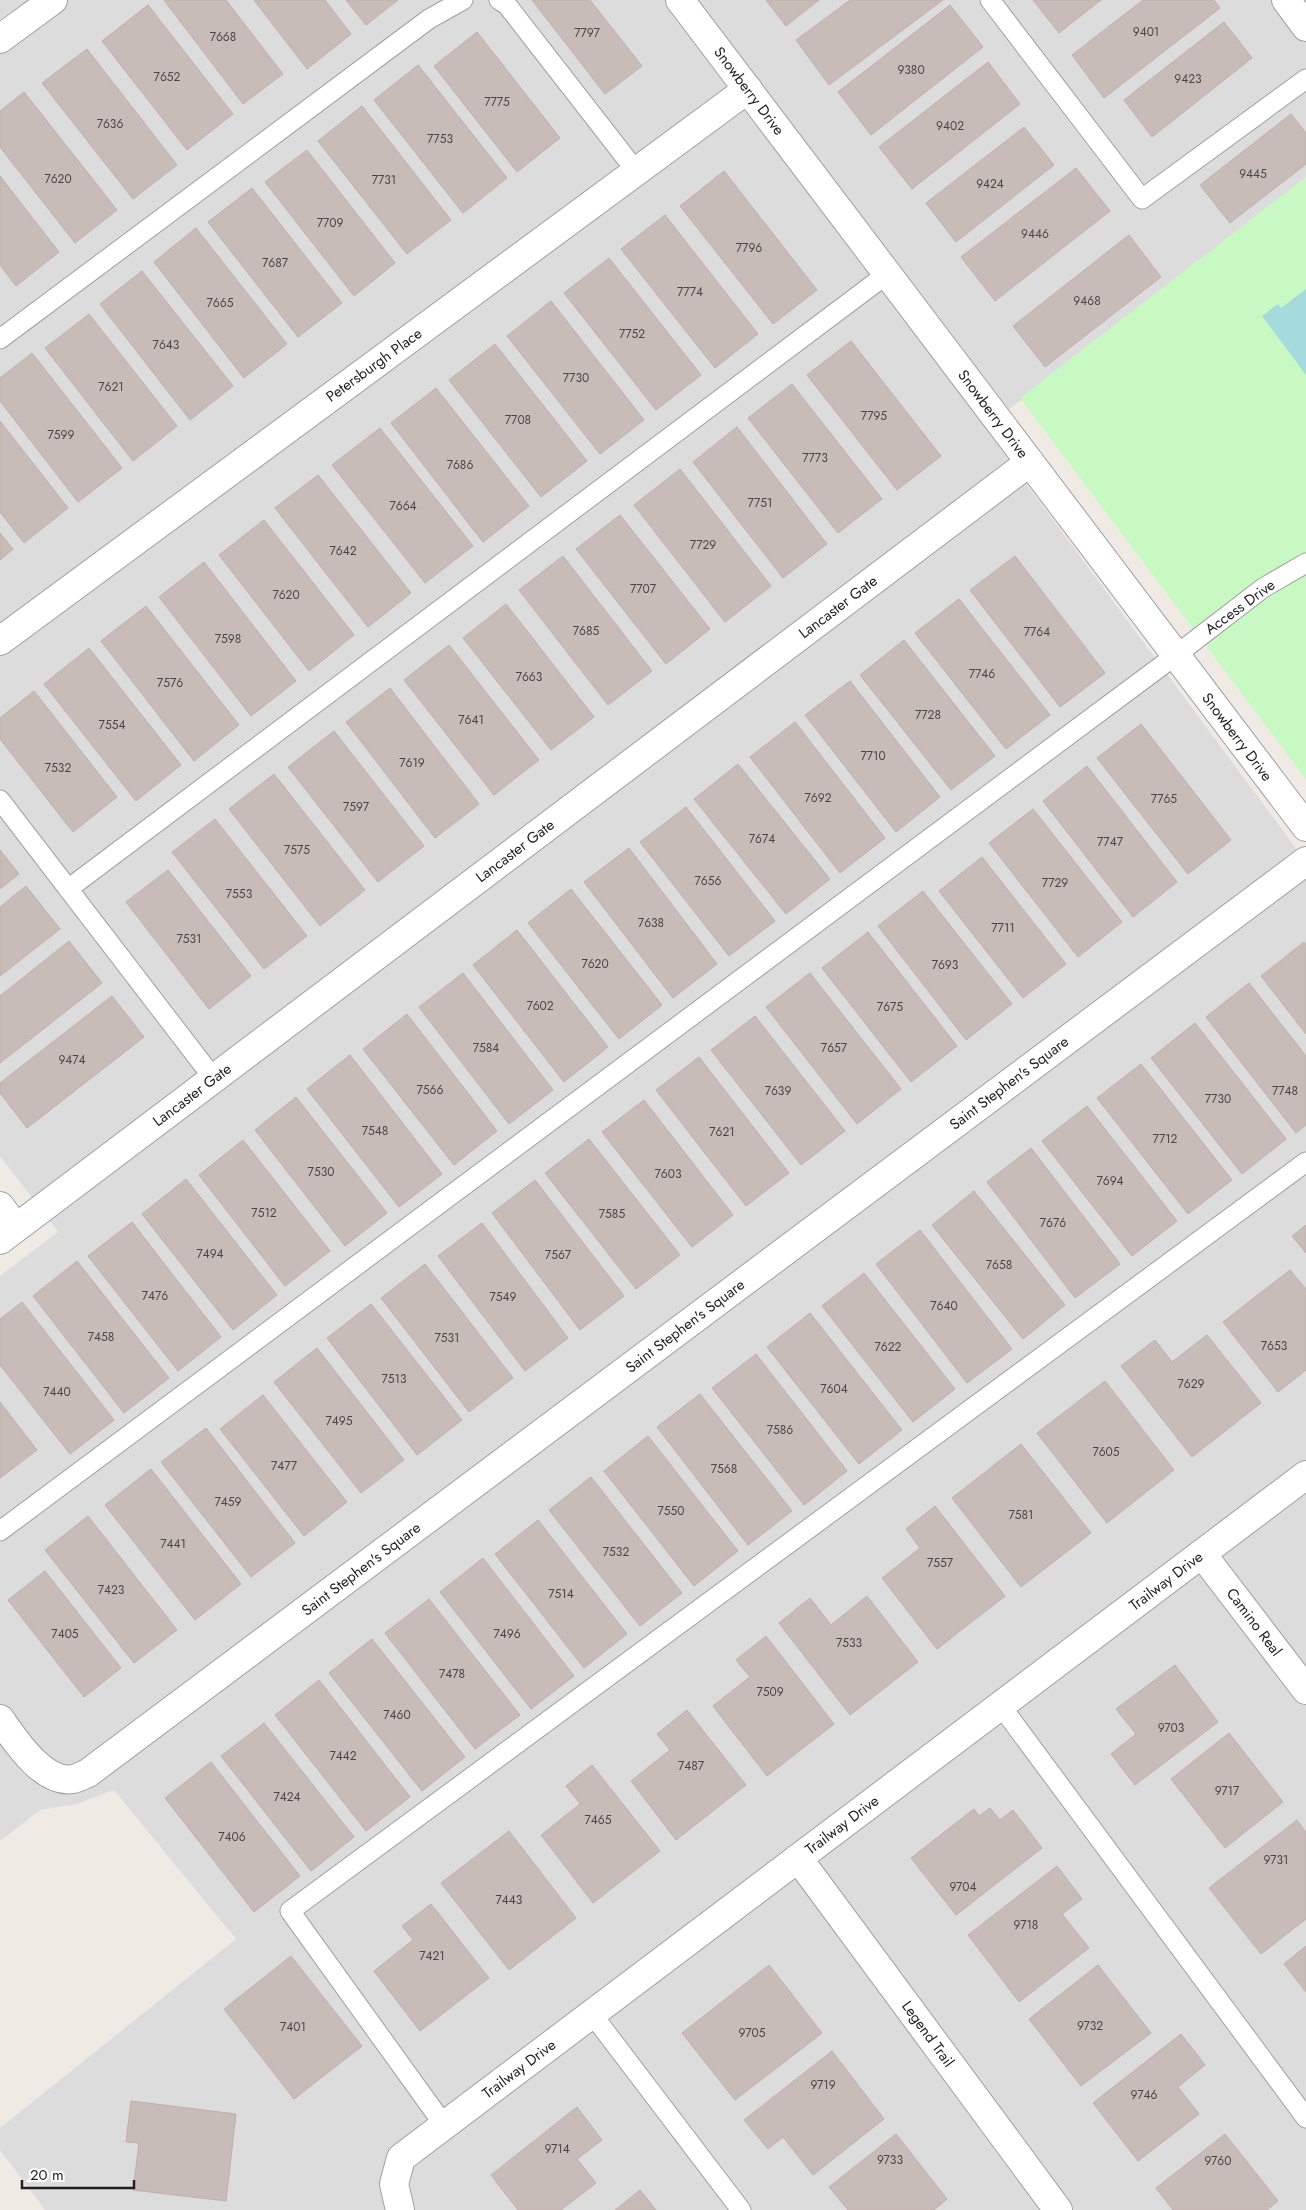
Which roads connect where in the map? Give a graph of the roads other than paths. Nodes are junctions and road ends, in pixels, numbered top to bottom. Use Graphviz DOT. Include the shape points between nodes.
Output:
graph roads {
  1 [pos="53,0"];
  2 [pos="463,0"];
  3 [pos="499,0"];
  4 [pos="680,0"];
  5 [pos="990,0"];
  6 [pos="1286,0"];
  7 [pos="1306,27"];
  8 [pos="0,39"];
  9 [pos="1306,79"];
  10 [pos="748,89"];
  11 [pos="636,172"];
  12 [pos="887,274"];
  13 [pos="0,339"];
  14 [pos="1030,462"];
  15 [pos="1306,563"];
  16 [pos="0,641"];
  17 [pos="1176,655"];
  18 [pos="0,800"];
  19 [pos="1306,827"];
  20 [pos="1306,861"];
  21 [pos="68,889"];
  22 [pos="214,1079"];
  23 [pos="1306,1162"];
  24 [pos="0,1206"];
  25 [pos="8,1234"];
  26 [pos="1306,1476"];
  27 [pos="0,1530"];
  28 [pos="1202,1554"];
  29 [pos="1306,1690"];
  30 [pos="1001,1706"];
  31 [pos="0,1719"];
  32 [pos="798,1858"];
  33 [pos="592,2014"];
  34 [pos="1306,2118"];
  35 [pos="444,2126"];
  36 [pos="397,2197"];
  37 [pos="741,2210"];
  38 [pos="1058,2210"];
  1 -- 8 [label="street"];
  2 -- 13 [label="lane" via="429,19"];
  3 -- 11 [label="lane" via="507,5"];
  4 -- 10 [label="street, Snowberry Drive"];
  5 -- 9 [label="lane" via="1142,199"];
  6 -- 7 [label="street"];
  10 -- 11 [label="street, Petersburgh Place"];
  10 -- 12 [label="street, Snowberry Drive"];
  11 -- 16 [label="street, Petersburgh Place"];
  12 -- 14 [label="street, Snowberry Drive"];
  12 -- 21 [label="lane"];
  14 -- 17 [label="street, Snowberry Drive"];
  14 -- 22 [label="street, Lancaster Gate"];
  15 -- 17 [label="lane, Access Drive" via="1256,593"];
  17 -- 19 [label="street, Snowberry Drive"];
  17 -- 27 [label="lane, Access Drive"];
  18 -- 21 [label="lane"];
  20 -- 31 [label="street, Saint Stephen's Square" via="88,1773 72,1779 59,1778 32,1761"];
  21 -- 22 [label="lane"];
  22 -- 25 [label="street, Lancaster Gate"];
  23 -- 35 [label="lane" via="290,1911"];
  24 -- 25 [label="street"];
  26 -- 28 [label="street, Trailway Drive"];
  28 -- 29 [label="street, Camino Real"];
  28 -- 30 [label="street, Trailway Drive"];
  30 -- 32 [label="street, Trailway Drive"];
  30 -- 34 [label="lane"];
  32 -- 33 [label="street, Trailway Drive"];
  32 -- 38 [label="street, Legend Trail"];
  33 -- 35 [label="street, Trailway Drive"];
  33 -- 37 [label="lane"];
  35 -- 36 [label="street, Trailway Drive" via="401,2158"];
}
